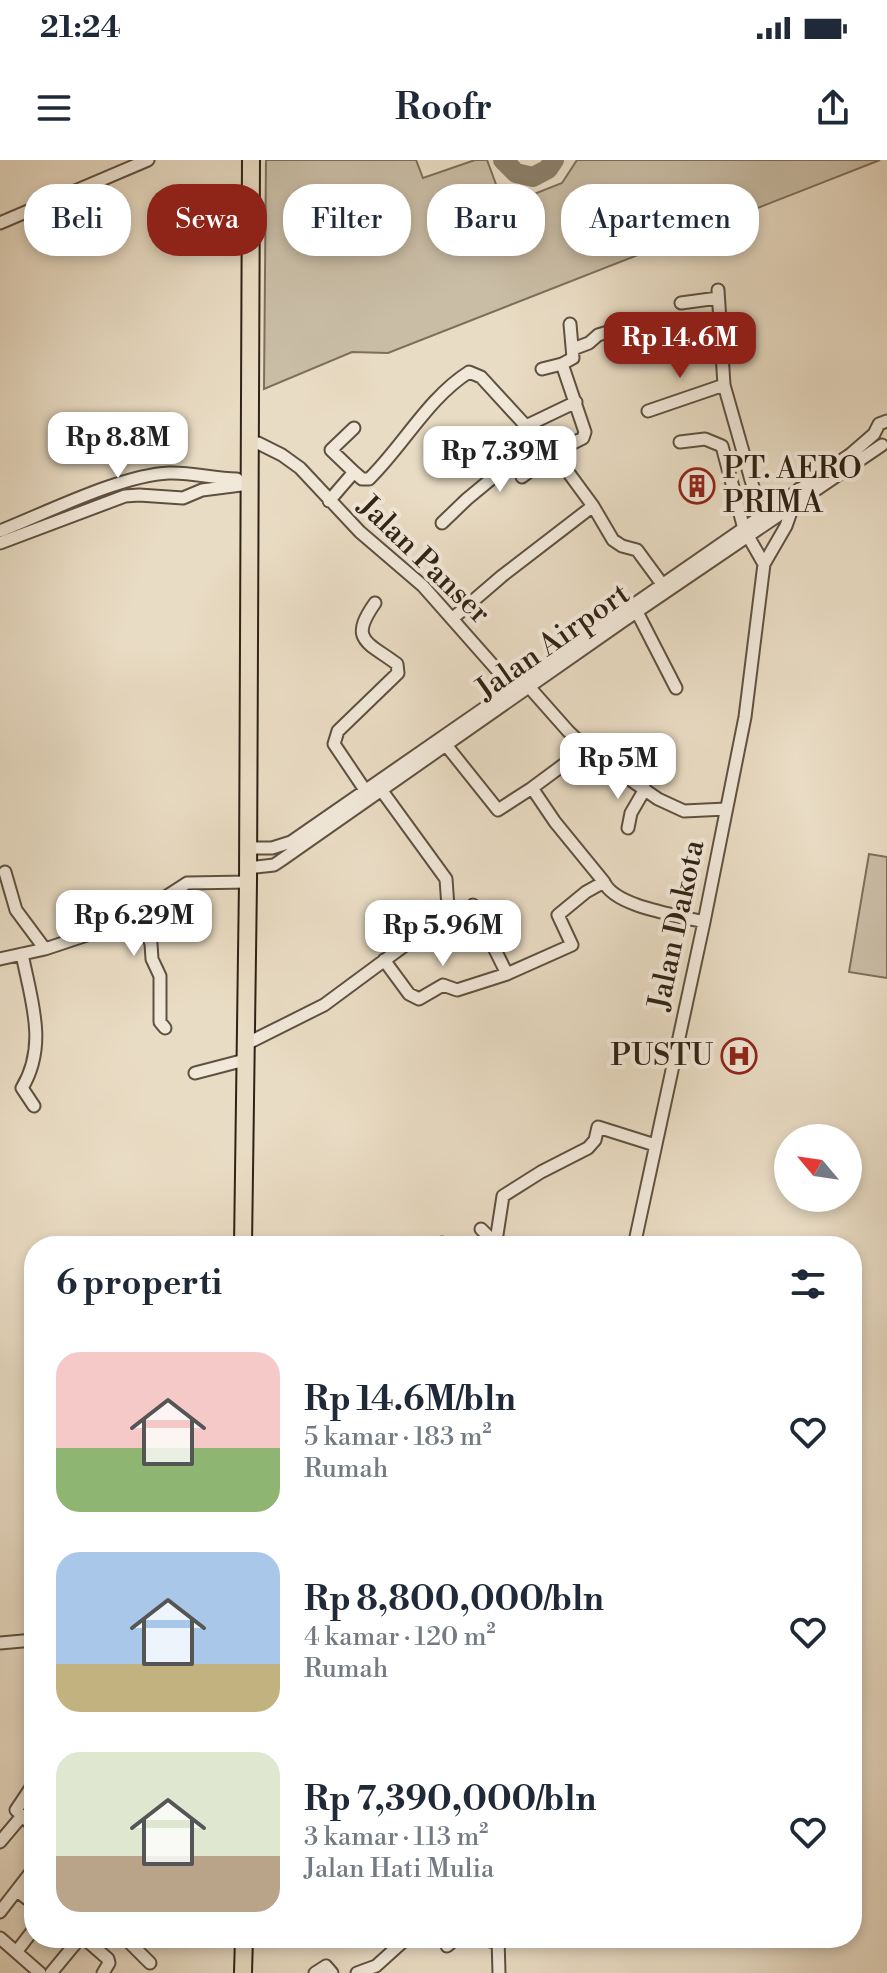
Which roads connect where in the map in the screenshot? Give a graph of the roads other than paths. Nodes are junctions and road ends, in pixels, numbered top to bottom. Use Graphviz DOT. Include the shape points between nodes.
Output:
graph roads {
  1 [pos="148,160"];
  2 [pos="255,164"];
  3 [pos="0,223"];
  4 [pos="681,303"];
  5 [pos="718,321"];
  6 [pos="570,324"];
  7 [pos="573,349"];
  8 [pos="562,364"];
  9 [pos="542,369"];
  10 [pos="724,385"];
  11 [pos="576,402"];
  12 [pos="648,411"];
  13 [pos="887,421"];
  14 [pos="526,426"];
  15 [pos="354,428"];
  16 [pos="874,434"];
  17 [pos="536,442"];
  18 [pos="680,442"];
  19 [pos="258,443"];
  20 [pos="884,446"];
  21 [pos="551,455"];
  22 [pos="354,472"];
  23 [pos="522,477"];
  24 [pos="249,481"];
  25 [pos="799,489"];
  26 [pos="329,501"];
  27 [pos="796,504"];
  28 [pos="593,506"];
  29 [pos="761,515"];
  30 [pos="442,523"];
  31 [pos="0,531"];
  32 [pos="745,533"];
  33 [pos="0,543"];
  34 [pos="764,564"];
  35 [pos="662,584"];
  36 [pos="375,603"];
  37 [pos="637,612"];
  38 [pos="621,617"];
  39 [pos="452,619"];
  40 [pos="513,688"];
  41 [pos="530,688"];
  42 [pos="676,688"];
  43 [pos="502,701"];
  44 [pos="446,745"];
  45 [pos="586,748"];
  46 [pos="532,788"];
  47 [pos="645,789"];
  48 [pos="365,790"];
  49 [pos="382,791"];
  50 [pos="726,809"];
  51 [pos="318,828"];
  52 [pos="628,828"];
  53 [pos="252,848"];
  54 [pos="5,872"];
  55 [pos="251,873"];
  56 [pos="604,882"];
  57 [pos="473,905"];
  58 [pos="141,912"];
  59 [pos="704,922"];
  60 [pos="45,949"];
  61 [pos="22,954"];
  62 [pos="0,959"];
  63 [pos="384,960"];
  64 [pos="507,974"];
  65 [pos="165,1028"];
  66 [pos="252,1041"];
  67 [pos="245,1060"];
  68 [pos="195,1073"];
  69 [pos="34,1106"];
  70 [pos="655,1145"];
  71 [pos="481,1229"];
  72 [pos="243,1236"];
  73 [pos="251,1236"];
  74 [pos="491,1236"];
  75 [pos="502,1236"];
  76 [pos="636,1236"];
  77 [pos="24,1641"];
  78 [pos="0,1643"];
  79 [pos="24,1798"];
  80 [pos="21,1817"];
  81 [pos="24,1819"];
  82 [pos="0,1842"];
  83 [pos="24,1882"];
  84 [pos="17,1891"];
  85 [pos="24,1896"];
  86 [pos="0,1912"];
  87 [pos="0,1938"];
  88 [pos="24,1942"];
  89 [pos="73,1948"];
  90 [pos="94,1948"];
  91 [pos="135,1948"];
  92 [pos="235,1948"];
  93 [pos="244,1948"];
  94 [pos="398,1948"];
  95 [pos="498,1948"];
  96 [pos="17,1951"];
  97 [pos="150,1963"];
  98 [pos="378,1969"];
  99 [pos="40,1973"];
  100 [pos="51,1973"];
  101 [pos="103,1973"];
  102 [pos="235,1973"];
  103 [pos="243,1973"];
  104 [pos="315,1973"];
  105 [pos="332,1973"];
  106 [pos="357,1973"];
  107 [pos="499,1973"];
  1 -- 3 [label="street"];
  2 -- 19 [label="highway"];
  2 -- 24 [label="highway"];
  4 -- 5 [label="street" via="718,294"];
  5 -- 7 [label="street" via="657,330 634,324"];
  5 -- 10 [label="street"];
  6 -- 7 [label="street"];
  7 -- 8 [label="street" via="571,361"];
  8 -- 9 [label="street"];
  8 -- 11 [label="street"];
  10 -- 12 [label="street"];
  10 -- 29 [label="street"];
  11 -- 14 [label="street"];
  11 -- 21 [label="street" via="584,436"];
  13 -- 16 [label="street, Jalan Airport"];
  14 -- 17 [label="street"];
  14 -- 22 [label="street" via="481,377 469,372 369,479"];
  15 -- 22 [label="street" via="331,450"];
  16 -- 20 [label="street"];
  16 -- 25 [label="street, Jalan Airport"];
  17 -- 21 [label="street" via="543,455"];
  17 -- 30 [label="street"];
  18 -- 32 [label="street" via="722,441"];
  19 -- 26 [label="street, Jalan Panser" via="290,460"];
  19 -- 53 [label="highway"];
  20 -- 27 [label="street, Jalan Airport"];
  21 -- 23 [label="street"];
  21 -- 28 [label="street"];
  22 -- 26 [label="street"];
  24 -- 31 [label="street" via="154,476 120,483"];
  24 -- 33 [label="street" via="183,498 125,496"];
  24 -- 53 [label="highway"];
  25 -- 27 [label="street"];
  25 -- 29 [label="street, Jalan Airport"];
  26 -- 39 [label="street, Jalan Panser"];
  27 -- 32 [label="street, Jalan Airport"];
  27 -- 34 [label="street"];
  28 -- 35 [label="street" via="617,544 637,550"];
  28 -- 39 [label="street"];
  29 -- 32 [label="street, Jalan Airport"];
  32 -- 34 [label="street"];
  32 -- 35 [label="street, Jalan Airport"];
  32 -- 37 [label="street, Jalan Airport"];
  34 -- 50 [label="street, Jalan Dakota" via="745,717"];
  35 -- 38 [label="street, Jalan Airport"];
  36 -- 48 [label="street" via="360,630 397,664 398,673 338,731 334,744"];
  37 -- 38 [label="street, Jalan Airport"];
  37 -- 42 [label="street"];
  38 -- 40 [label="street, Jalan Airport"];
  38 -- 41 [label="street, Jalan Airport"];
  39 -- 40 [label="street, Jalan Panser"];
  40 -- 43 [label="street, Jalan Airport"];
  41 -- 43 [label="street, Jalan Airport"];
  41 -- 45 [label="street"];
  43 -- 44 [label="street, Jalan Airport"];
  43 -- 48 [label="street, Jalan Airport"];
  44 -- 46 [label="street" via="498,810"];
  44 -- 49 [label="street, Jalan Airport"];
  45 -- 46 [label="street"];
  45 -- 47 [label="street"];
  46 -- 56 [label="street"];
  47 -- 50 [label="street" via="684,811"];
  47 -- 52 [label="street"];
  48 -- 51 [label="street, Jalan Airport"];
  49 -- 51 [label="street, Jalan Airport"];
  49 -- 63 [label="street" via="446,879 449,903"];
  50 -- 59 [label="street, Jalan Dakota"];
  51 -- 53 [label="street, Jalan Airport" via="280,846"];
  51 -- 55 [label="street, Jalan Airport" via="280,861"];
  53 -- 55 [label="highway"];
  54 -- 60 [label="street" via="16,910"];
  55 -- 58 [label="street" via="187,883"];
  55 -- 66 [label="highway"];
  55 -- 67 [label="highway"];
  56 -- 59 [label="street" via="623,900"];
  56 -- 64 [label="street" via="558,915 572,945"];
  57 -- 64 [label="street"];
  58 -- 60 [label="street"];
  58 -- 65 [label="street" via="159,973 160,1022"];
  59 -- 70 [label="street, Jalan Dakota"];
  60 -- 61 [label="street"];
  61 -- 62 [label="street"];
  61 -- 69 [label="street" via="37,1017 33,1063 22,1088"];
  63 -- 64 [label="street" via="409,994 419,999 443,985 457,990"];
  63 -- 66 [label="street" via="324,1005"];
  66 -- 73 [label="highway"];
  67 -- 68 [label="street"];
  67 -- 72 [label="highway"];
  70 -- 75 [label="street" via="598,1127 588,1148 503,1196"];
  70 -- 76 [label="street, Jalan Dakota"];
  71 -- 74 [label="street"];
  77 -- 78 [label="street"];
  79 -- 80 [label="street" via="16,1810"];
  80 -- 81 [label="street"];
  80 -- 82 [label="street"];
  83 -- 84 [label="street"];
  84 -- 85 [label="street"];
  84 -- 86 [label="street"];
  87 -- 96 [label="street"];
  88 -- 96 [label="street"];
  89 -- 100 [label="street"];
  90 -- 101 [label="street" via="108,1959"];
  91 -- 97 [label="street"];
  92 -- 102 [label="highway"];
  93 -- 103 [label="highway"];
  94 -- 98 [label="street"];
  95 -- 107 [label="street"];
  96 -- 99 [label="street"];
  98 -- 106 [label="street"];
  104 -- 105 [label="street" via="326,1966"];
}
